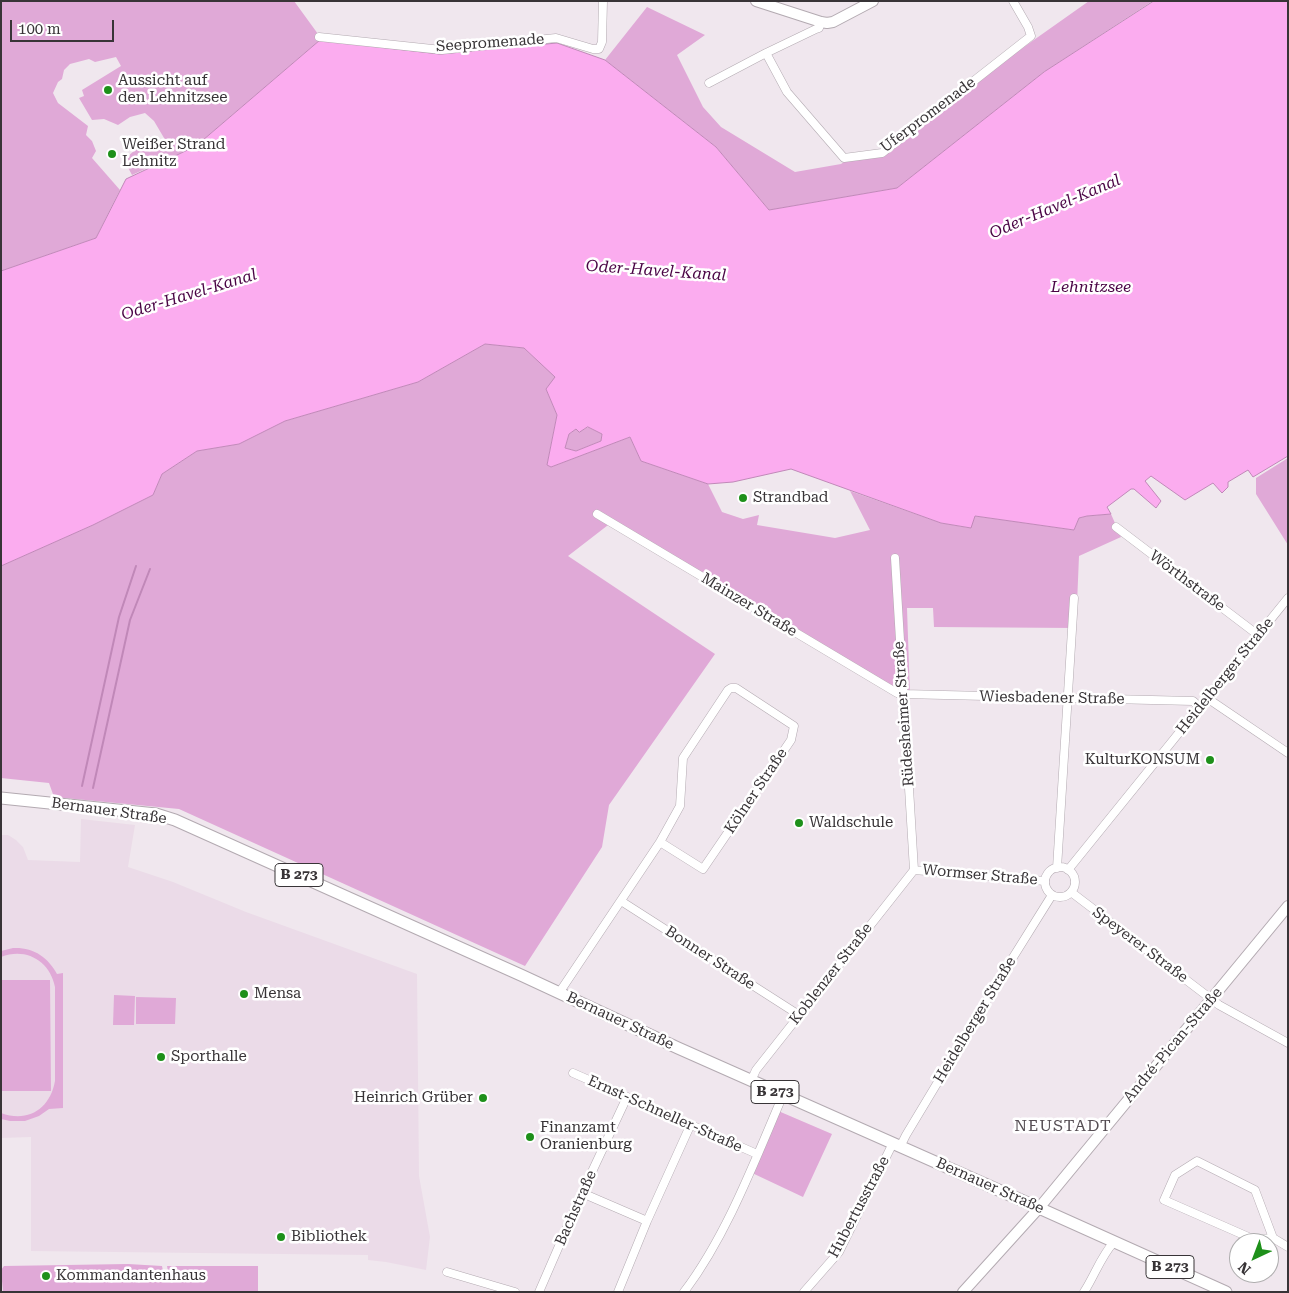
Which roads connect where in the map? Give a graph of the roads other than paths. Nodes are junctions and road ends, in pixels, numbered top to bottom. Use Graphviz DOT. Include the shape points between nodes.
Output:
graph roads {
  1 [pos="602,1"];
  2 [pos="756,1"];
  3 [pos="873,1"];
  4 [pos="1014,1"];
  5 [pos="821,22"];
  6 [pos="320,37"];
  7 [pos="766,53"];
  8 [pos="709,83"];
  9 [pos="597,514"];
  10 [pos="1116,527"];
  11 [pos="895,558"];
  12 [pos="1074,598"];
  13 [pos="1288,598"];
  14 [pos="1258,636"];
  15 [pos="902,694"];
  16 [pos="1208,698"];
  17 [pos="1068,699"];
  18 [pos="1200,707"];
  19 [pos="1288,753"];
  20 [pos="1,798"];
  21 [pos="660,842"];
  22 [pos="1057,868"];
  23 [pos="914,870"];
  24 [pos="1068,870"];
  25 [pos="1045,881"];
  26 [pos="1071,892"];
  27 [pos="1052,895"];
  28 [pos="621,902"];
  29 [pos="1287,910"];
  30 [pos="559,993"];
  31 [pos="1212,999"];
  32 [pos="799,1015"];
  33 [pos="1288,1043"];
  34 [pos="573,1073"];
  35 [pos="751,1081"];
  36 [pos="783,1095"];
  37 [pos="627,1096"];
  38 [pos="690,1126"];
  39 [pos="897,1145"];
  40 [pos="757,1154"];
  41 [pos="582,1192"];
  42 [pos="1039,1208"];
  43 [pos="647,1221"];
  44 [pos="1273,1238"];
  45 [pos="1114,1242"];
  46 [pos="447,1272"];
  47 [pos="515,1292"];
  48 [pos="539,1292"];
  49 [pos="618,1292"];
  50 [pos="684,1292"];
  51 [pos="804,1292"];
  52 [pos="964,1292"];
  53 [pos="1084,1292"];
  54 [pos="1226,1292"];
  1 -- 6 [label="street, Seepromenade" via="602,42 599,49 556,38 442,50"];
  2 -- 5 [label="street"];
  3 -- 5 [label="street" via="833,22"];
  4 -- 7 [label="street, Uferpromenade" via="1031,36 882,153 844,158 787,92"];
  5 -- 7 [label="street" via="819,28"];
  7 -- 8 [label="street"];
  9 -- 15 [label="street, Mainzer Straße"];
  10 -- 14 [label="street, Wörthstraße"];
  11 -- 15 [label="street, Rüdesheimer Straße"];
  12 -- 17 [label="street"];
  13 -- 14 [label="street, Heidelberger Straße"];
  14 -- 16 [label="street, Heidelberger Straße"];
  15 -- 17 [label="street, Wiesbadener Straße"];
  15 -- 23 [label="street, Rüdesheimer Straße"];
  16 -- 18 [label="street, Heidelberger Straße"];
  16 -- 19 [label="street"];
  17 -- 18 [label="street, Wiesbadener Straße" via="1193,702"];
  17 -- 22 [label="street"];
  18 -- 24 [label="street, Heidelberger Straße"];
  20 -- 30 [label="main road, Bernauer Straße / B 273" via="156,814 175,820"];
  21 -- 21 [label="street, Kölner Straße" via="703,869 791,740 794,726 736,688 728,690 682,758 680,806"];
  21 -- 28 [label="street, Kölner Straße"];
  22 -- 24 [label="street"];
  22 -- 25 [label="street" via="1049,872"];
  23 -- 25 [label="street, Wormser Straße"];
  23 -- 32 [label="street, Koblenzer Straße"];
  24 -- 26 [label="street" via="1075,882"];
  25 -- 27 [label="street"];
  26 -- 27 [label="street" via="1063,897"];
  26 -- 31 [label="street, Speyerer Straße"];
  27 -- 39 [label="street, Heidelberger Straße"];
  28 -- 30 [label="street, Kölner Straße"];
  28 -- 32 [label="street, Bonner Straße"];
  29 -- 31 [label="street, André-Pican-Straße"];
  30 -- 35 [label="main road, Bernauer Straße / B 273"];
  31 -- 33 [label="street, Speyerer Straße"];
  31 -- 42 [label="street, André-Pican-Straße"];
  32 -- 35 [label="street, Koblenzer Straße"];
  34 -- 37 [label="street, Ernst-Schneller-Straße"];
  35 -- 36 [label="main road, Bernauer Straße / B 273"];
  36 -- 39 [label="main road, Bernauer Straße / B 273"];
  36 -- 40 [label="street"];
  37 -- 38 [label="street, Ernst-Schneller-Straße"];
  37 -- 41 [label="street, Bachstraße"];
  38 -- 40 [label="street, Ernst-Schneller-Straße"];
  38 -- 43 [label="street"];
  39 -- 42 [label="main road, Bernauer Straße / B 273"];
  39 -- 51 [label="street, Hubertusstraße" via="839,1252"];
  40 -- 50 [label="street" via="724,1229"];
  41 -- 43 [label="street"];
  41 -- 48 [label="street, Bachstraße"];
  42 -- 45 [label="main road, Bernauer Straße / B 273"];
  42 -- 52 [label="street, André-Pican-Straße"];
  43 -- 49 [label="street"];
  44 -- 44 [label="street" via="1256,1190 1197,1162 1174,1174 1164,1200 1253,1239"];
  45 -- 53 [label="street"];
  45 -- 54 [label="main road, Bernauer Straße / B 273"];
  46 -- 47 [label="street"];
}
